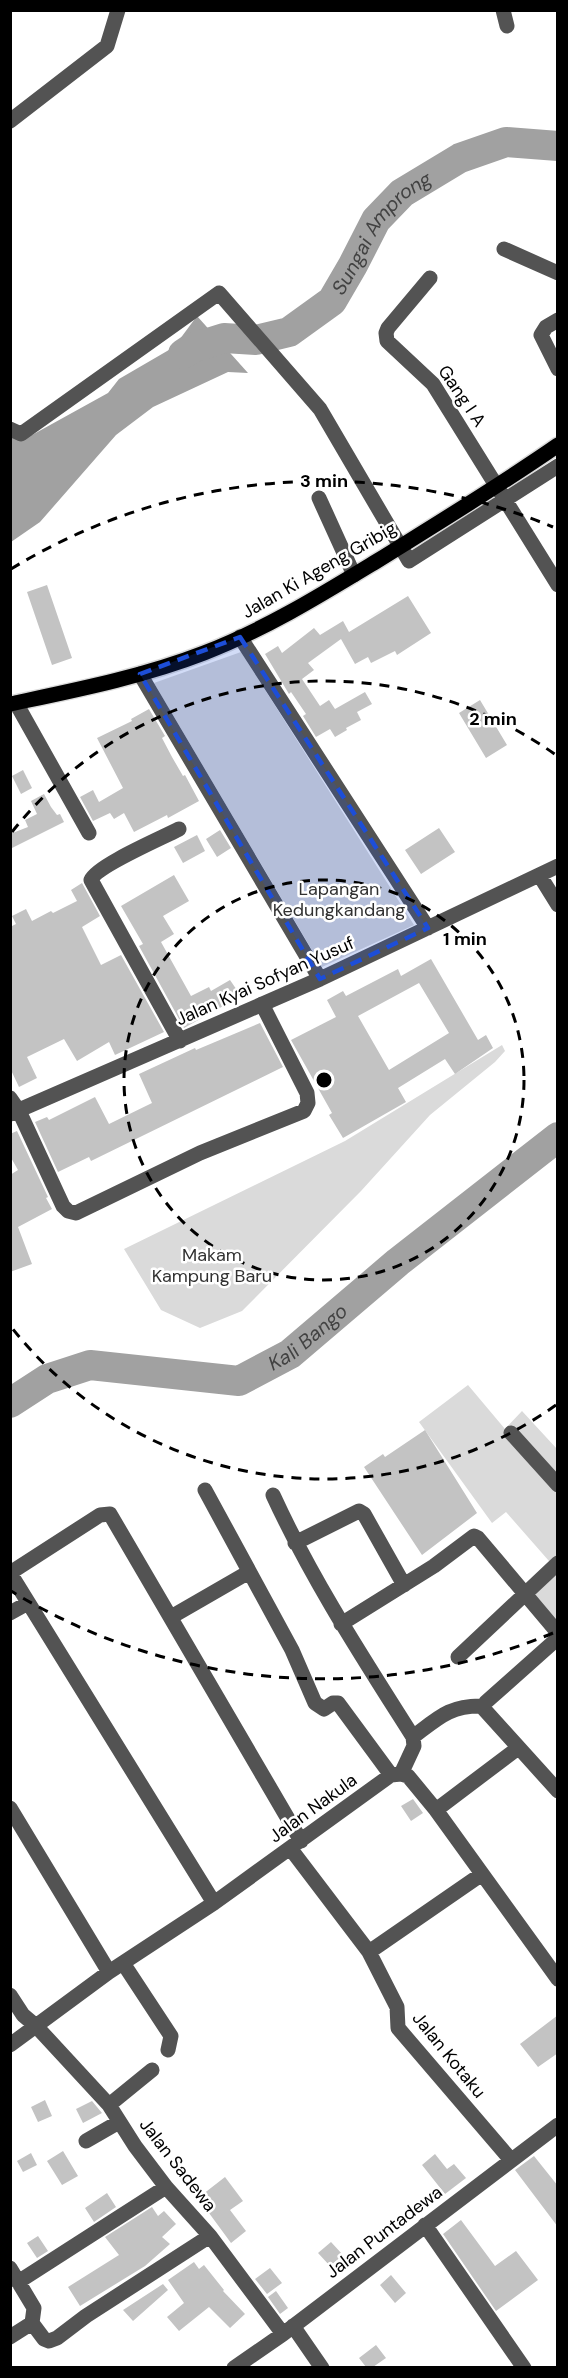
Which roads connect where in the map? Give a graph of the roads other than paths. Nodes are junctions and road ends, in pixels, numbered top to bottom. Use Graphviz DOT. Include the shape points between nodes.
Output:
graph roads {
  1 [pos="118,10"];
  2 [pos="10,121"];
  3 [pos="504,249"];
  4 [pos="558,273"];
  5 [pos="429,278"];
  6 [pos="558,320"];
  7 [pos="558,369"];
  8 [pos="10,429"];
  9 [pos="558,445"];
  10 [pos="558,466"];
  11 [pos="498,487"];
  12 [pos="319,498"];
  13 [pos="354,575"];
  14 [pos="558,585"];
  15 [pos="240,637"];
  16 [pos="140,674"];
  17 [pos="13,704"];
  18 [pos="179,829"];
  19 [pos="89,833"];
  20 [pos="558,866"];
  21 [pos="540,876"];
  22 [pos="558,905"];
  23 [pos="428,928"];
  24 [pos="320,979"];
  25 [pos="262,1004"];
  26 [pos="180,1041"];
  27 [pos="13,1108"];
  28 [pos="511,1433"];
  29 [pos="558,1485"];
  30 [pos="205,1490"];
  31 [pos="273,1495"];
  32 [pos="295,1544"];
  33 [pos="558,1563"];
  34 [pos="249,1572"];
  35 [pos="10,1573"];
  36 [pos="404,1585"];
  37 [pos="525,1594"];
  38 [pos="28,1603"];
  39 [pos="10,1613"];
  40 [pos="171,1617"];
  41 [pos="341,1624"];
  42 [pos="558,1635"];
  43 [pos="458,1657"];
  44 [pos="483,1706"];
  45 [pos="412,1737"];
  46 [pos="518,1748"];
  47 [pos="396,1774"];
  48 [pos="558,1791"];
  49 [pos="10,1808"];
  50 [pos="436,1810"];
  51 [pos="296,1844"];
  52 [pos="482,1874"];
  53 [pos="214,1903"];
  54 [pos="369,1952"];
  55 [pos="123,1963"];
  56 [pos="109,1972"];
  57 [pos="558,1979"];
  58 [pos="10,1995"];
  59 [pos="36,2026"];
  60 [pos="10,2045"];
  61 [pos="168,2050"];
  62 [pos="152,2070"];
  63 [pos="109,2105"];
  64 [pos="119,2122"];
  65 [pos="558,2125"];
  66 [pos="86,2141"];
  67 [pos="511,2160"];
  68 [pos="166,2187"];
  69 [pos="425,2225"];
  70 [pos="210,2236"];
  71 [pos="14,2275"];
  72 [pos="32,2323"];
  73 [pos="288,2330"];
  74 [pos="10,2337"];
  75 [pos="234,2367"];
  76 [pos="322,2367"];
  77 [pos="524,2367"];
  1 -- 2 [label="street" via="107,46"];
  3 -- 4 [label="street"];
  5 -- 11 [label="street, Gang I A" via="388,328 386,337 430,379"];
  6 -- 7 [label="street" via="541,335"];
  8 -- 10 [label="street" via="21,434 219,293 320,409 409,561"];
  9 -- 11 [label="main road, Jalan Ki Ageng Gribig"];
  11 -- 13 [label="main road, Jalan Ki Ageng Gribig"];
  11 -- 14 [label="street"];
  12 -- 13 [label="street"];
  13 -- 15 [label="main road, Jalan Ki Ageng Gribig" via="297,610"];
  15 -- 16 [label="main road, Jalan Ki Ageng Gribig"];
  15 -- 23 [label="street"];
  16 -- 17 [label="main road, Jalan Ki Ageng Gribig"];
  16 -- 24 [label="street"];
  17 -- 19 [label="street"];
  18 -- 26 [label="street" via="94,873 91,880"];
  20 -- 21 [label="street, Jalan Kyai Sofyan Yusuf"];
  21 -- 22 [label="street"];
  21 -- 23 [label="street, Jalan Kyai Sofyan Yusuf"];
  23 -- 24 [label="street, Jalan Kyai Sofyan Yusuf"];
  24 -- 25 [label="street, Jalan Kyai Sofyan Yusuf"];
  25 -- 26 [label="street, Jalan Kyai Sofyan Yusuf"];
  25 -- 27 [label="street" via="307,1093 304,1111 200,1153 76,1213 63,1206"];
  26 -- 27 [label="street, Jalan Kyai Sofyan Yusuf"];
  28 -- 29 [label="street"];
  30 -- 34 [label="street"];
  31 -- 32 [label="street"];
  32 -- 36 [label="street" via="359,1511"];
  32 -- 41 [label="street"];
  33 -- 37 [label="street"];
  34 -- 40 [label="street"];
  34 -- 47 [label="street" via="292,1650 315,1703 324,1709 338,1703"];
  35 -- 38 [label="street"];
  35 -- 40 [label="street, Jalan Kotaku" via="100,1515 110,1514"];
  36 -- 37 [label="street" via="474,1536"];
  36 -- 41 [label="street"];
  37 -- 42 [label="street"];
  37 -- 43 [label="street"];
  38 -- 39 [label="street"];
  38 -- 53 [label="street"];
  40 -- 51 [label="street, Jalan Kotaku"];
  41 -- 45 [label="street"];
  42 -- 44 [label="street"];
  44 -- 45 [label="street" via="456,1708"];
  44 -- 46 [label="street"];
  45 -- 47 [label="street" via="414,1746"];
  46 -- 48 [label="street"];
  46 -- 50 [label="street"];
  47 -- 50 [label="street" via="408,1776"];
  47 -- 51 [label="street, Jalan Nakula"];
  49 -- 56 [label="street"];
  50 -- 52 [label="street"];
  51 -- 53 [label="street, Jalan Nakula"];
  51 -- 54 [label="street, Jalan Kotaku"];
  52 -- 54 [label="street"];
  52 -- 57 [label="street"];
  53 -- 55 [label="street, Jalan Nakula"];
  54 -- 67 [label="street, Jalan Kotaku" via="397,2007 398,2028"];
  55 -- 56 [label="street, Jalan Nakula"];
  55 -- 61 [label="street" via="171,2036"];
  56 -- 59 [label="street, Jalan Nakula"];
  58 -- 59 [label="street, Jalan Sadewa"];
  59 -- 60 [label="street"];
  59 -- 63 [label="street, Jalan Sadewa"];
  62 -- 63 [label="street"];
  63 -- 64 [label="street, Jalan Sadewa"];
  64 -- 66 [label="street"];
  64 -- 68 [label="street, Jalan Sadewa"];
  65 -- 67 [label="street, Jalan Puntadewa"];
  67 -- 69 [label="street, Jalan Puntadewa"];
  68 -- 70 [label="street, Jalan Sadewa"];
  68 -- 71 [label="street"];
  69 -- 73 [label="street, Jalan Puntadewa"];
  69 -- 77 [label="street"];
  70 -- 72 [label="street" via="49,2342"];
  70 -- 73 [label="street, Jalan Sadewa"];
  71 -- 72 [label="street" via="34,2308"];
  72 -- 74 [label="street"];
  73 -- 75 [label="street, Jalan Puntadewa"];
  73 -- 76 [label="street, Jalan Sadewa"];
}
